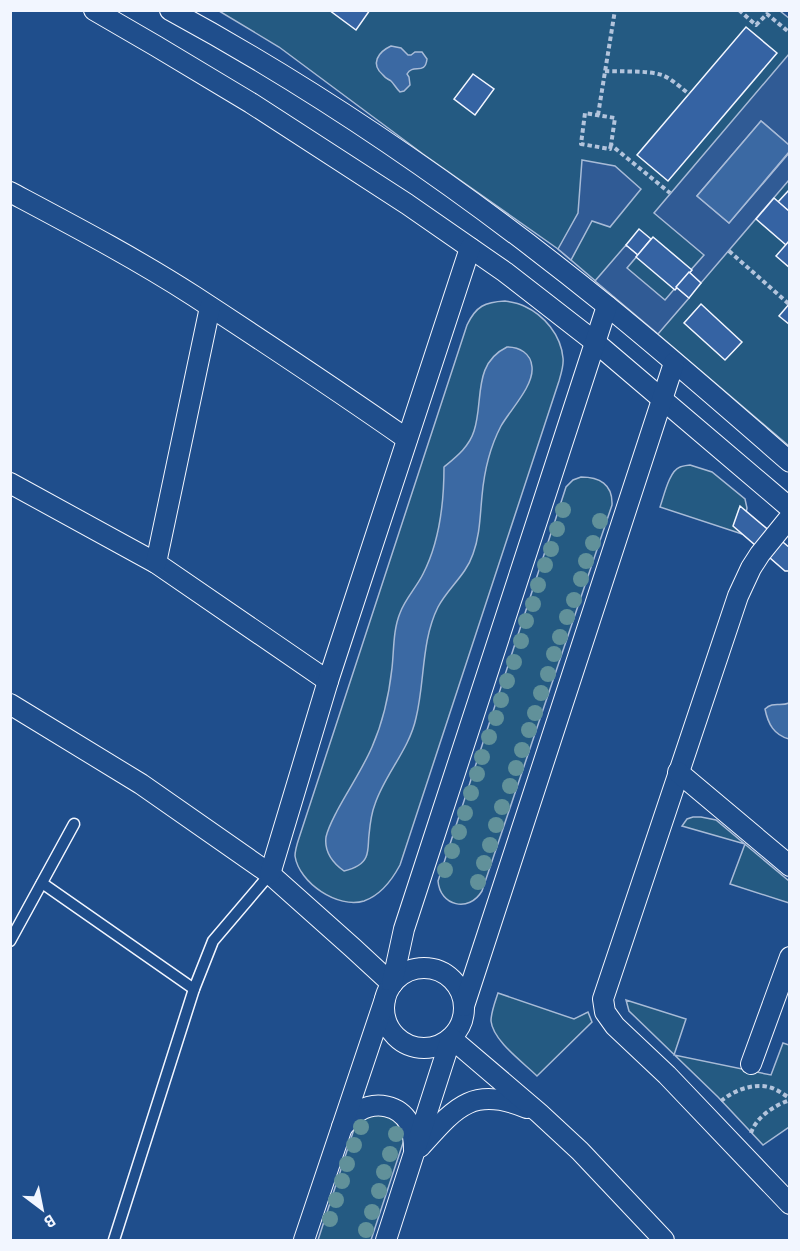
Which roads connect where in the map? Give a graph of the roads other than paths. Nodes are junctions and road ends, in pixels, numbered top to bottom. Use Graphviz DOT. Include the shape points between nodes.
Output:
graph roads {
  1 [pos="94,10"];
  2 [pos="170,10"];
  3 [pos="10,192"];
  4 [pos="470,248"];
  5 [pos="607,306"];
  6 [pos="210,308"];
  7 [pos="596,342"];
  8 [pos="674,363"];
  9 [pos="662,399"];
  10 [pos="407,440"];
  11 [pos="789,462"];
  12 [pos="10,483"];
  13 [pos="789,508"];
  14 [pos="789,518"];
  15 [pos="156,563"];
  16 [pos="328,681"];
  17 [pos="10,704"];
  18 [pos="678,772"];
  19 [pos="74,824"];
  20 [pos="789,866"];
  21 [pos="270,874"];
  22 [pos="42,883"];
  23 [pos="10,941"];
  24 [pos="789,957"];
  25 [pos="194,989"];
  26 [pos="388,992"];
  27 [pos="464,1006"];
  28 [pos="451,1038"];
  29 [pos="751,1064"];
  30 [pos="539,1113"];
  31 [pos="341,1128"];
  32 [pos="414,1153"];
  33 [pos="789,1204"];
  34 [pos="114,1240"];
  35 [pos="304,1240"];
  36 [pos="386,1240"];
  37 [pos="664,1240"];
  1 -- 4 [label="street" via="251,103"];
  2 -- 5 [label="street" via="297,84 411,158"];
  3 -- 6 [label="street"];
  4 -- 7 [label="street"];
  4 -- 10 [label="street"];
  5 -- 7 [label="street"];
  5 -- 8 [label="street"];
  6 -- 10 [label="street"];
  6 -- 15 [label="street"];
  7 -- 9 [label="street"];
  7 -- 26 [label="street" via="404,929"];
  8 -- 9 [label="street"];
  8 -- 11 [label="street"];
  9 -- 13 [label="street"];
  9 -- 27 [label="street"];
  10 -- 16 [label="street"];
  12 -- 15 [label="street"];
  14 -- 18 [label="street" via="759,554 744,582"];
  15 -- 16 [label="street"];
  16 -- 21 [label="street"];
  17 -- 21 [label="street" via="141,784"];
  18 -- 20 [label="street"];
  18 -- 33 [label="street" via="605,992 605,1012"];
  19 -- 22 [label="lane"];
  21 -- 25 [label="lane" via="213,941"];
  21 -- 26 [label="street" via="353,948"];
  22 -- 23 [label="lane"];
  22 -- 25 [label="lane"];
  24 -- 29 [label="street"];
  25 -- 34 [label="lane"];
  26 -- 27 [label="street" via="404,973 436,969 454,981"];
  26 -- 28 [label="street" via="386,1023 401,1041 430,1048"];
  26 -- 31 [label="street"];
  27 -- 28 [label="street" via="459,1028"];
  28 -- 30 [label="street"];
  28 -- 32 [label="street"];
  30 -- 32 [label="street" via="498,1099 474,1101 453,1112"];
  30 -- 37 [label="street"];
  31 -- 32 [label="street" via="360,1110 387,1106 408,1120"];
  31 -- 35 [label="street"];
  32 -- 36 [label="street"];
}
